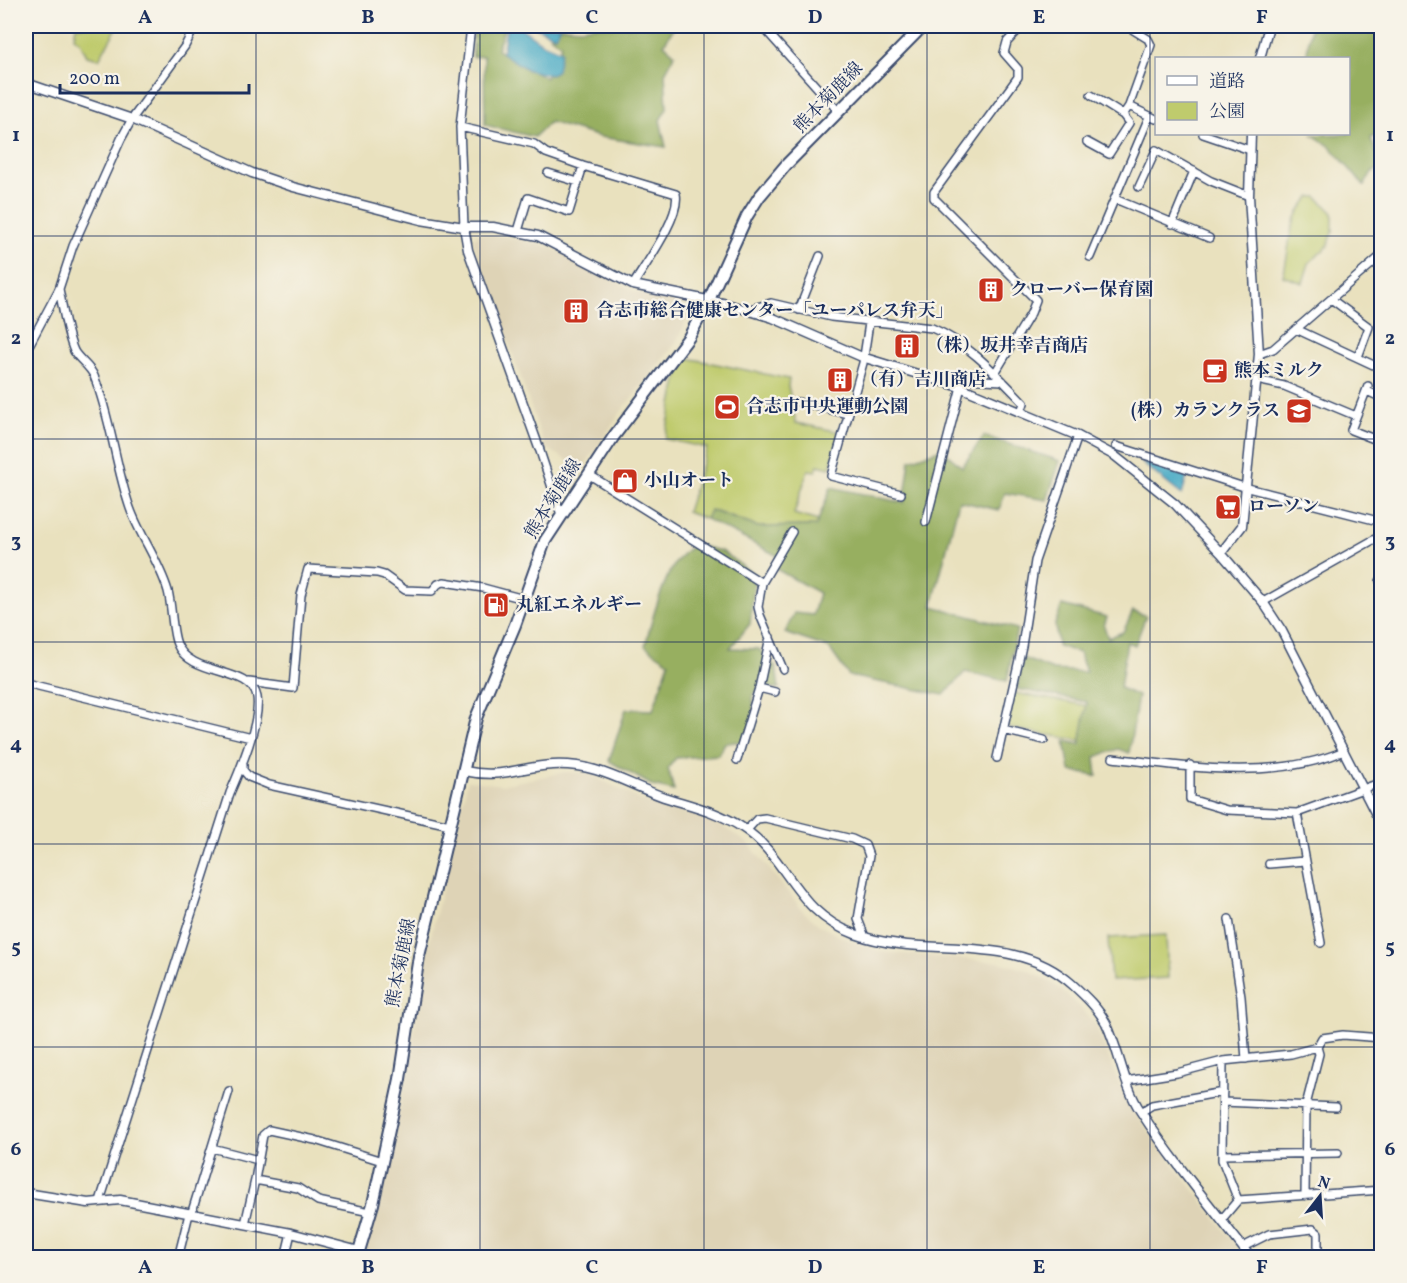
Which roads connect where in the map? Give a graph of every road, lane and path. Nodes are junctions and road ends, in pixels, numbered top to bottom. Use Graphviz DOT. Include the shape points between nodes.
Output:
graph roads {
  1 [pos="195,26"];
  2 [pos="471,26"];
  3 [pos="762,26"];
  4 [pos="923,26"];
  5 [pos="1022,26"];
  6 [pos="1126,26"];
  7 [pos="1269,26"];
  8 [pos="1260,57"];
  9 [pos="26,83"];
  10 [pos="1091,95"];
  11 [pos="1129,106"];
  12 [pos="839,112"];
  13 [pos="1124,115"];
  14 [pos="1153,118"];
  15 [pos="132,119"];
  16 [pos="460,127"];
  17 [pos="1206,135"];
  18 [pos="1251,135"];
  19 [pos="1087,142"];
  20 [pos="1250,150"];
  21 [pos="583,166"];
  22 [pos="1194,171"];
  23 [pos="548,173"];
  24 [pos="578,182"];
  25 [pos="1139,187"];
  26 [pos="1249,196"];
  27 [pos="1115,199"];
  28 [pos="1172,224"];
  29 [pos="464,227"];
  30 [pos="518,231"];
  31 [pos="1209,238"];
  32 [pos="1382,255"];
  33 [pos="820,256"];
  34 [pos="1090,257"];
  35 [pos="633,285"];
  36 [pos="59,289"];
  37 [pos="1331,299"];
  38 [pos="708,302"];
  39 [pos="747,310"];
  40 [pos="799,310"];
  41 [pos="869,323"];
  42 [pos="1296,329"];
  43 [pos="26,351"];
  44 [pos="1260,354"];
  45 [pos="862,357"];
  46 [pos="1358,357"];
  47 [pos="1382,369"];
  48 [pos="995,373"];
  49 [pos="1257,380"];
  50 [pos="1003,381"];
  51 [pos="960,387"];
  52 [pos="1382,398"];
  53 [pos="798,402"];
  54 [pos="1021,412"];
  55 [pos="848,414"];
  56 [pos="1356,416"];
  57 [pos="1078,436"];
  58 [pos="1382,442"];
  59 [pos="1116,446"];
  60 [pos="539,448"];
  61 [pos="588,474"];
  62 [pos="1244,487"];
  63 [pos="901,494"];
  64 [pos="561,515"];
  65 [pos="926,522"];
  66 [pos="1382,522"];
  67 [pos="792,532"];
  68 [pos="1382,535"];
  69 [pos="1221,553"];
  70 [pos="762,583"];
  71 [pos="524,599"];
  72 [pos="1263,602"];
  73 [pos="770,637"];
  74 [pos="783,669"];
  75 [pos="246,682"];
  76 [pos="26,683"];
  77 [pos="759,688"];
  78 [pos="775,692"];
  79 [pos="1003,730"];
  80 [pos="250,738"];
  81 [pos="1044,740"];
  82 [pos="1344,751"];
  83 [pos="997,758"];
  84 [pos="1113,758"];
  85 [pos="738,760"];
  86 [pos="243,763"];
  87 [pos="1190,765"];
  88 [pos="464,771"];
  89 [pos="1382,782"];
  90 [pos="1363,789"];
  91 [pos="1297,813"];
  92 [pos="450,825"];
  93 [pos="1382,826"];
  94 [pos="747,830"];
  95 [pos="1305,861"];
  96 [pos="1269,864"];
  97 [pos="1229,919"];
  98 [pos="865,937"];
  99 [pos="1321,943"];
  100 [pos="1382,1038"];
  101 [pos="1317,1047"];
  102 [pos="1246,1059"];
  103 [pos="1223,1061"];
  104 [pos="1126,1081"];
  105 [pos="229,1091"];
  106 [pos="1223,1092"];
  107 [pos="1223,1102"];
  108 [pos="1306,1105"];
  109 [pos="1336,1107"];
  110 [pos="1141,1112"];
  111 [pos="212,1148"];
  112 [pos="1305,1153"];
  113 [pos="1338,1153"];
  114 [pos="1222,1155"];
  115 [pos="258,1160"];
  116 [pos="382,1161"];
  117 [pos="255,1180"];
  118 [pos="1382,1190"];
  119 [pos="26,1193"];
  120 [pos="1305,1196"];
  121 [pos="1238,1200"];
  122 [pos="100,1202"];
  123 [pos="370,1212"];
  124 [pos="190,1215"];
  125 [pos="1222,1219"];
  126 [pos="245,1224"];
  127 [pos="291,1233"];
  128 [pos="1243,1247"];
  129 [pos="358,1254"];
  130 [pos="178,1257"];
  131 [pos="285,1257"];
  132 [pos="1251,1257"];
  133 [pos="1318,1257"];
  1 -- 15 [label="street"];
  2 -- 16 [label="street"];
  3 -- 12 [label="street"];
  4 -- 12 [label="main road, 熊本菊鹿線"];
  5 -- 48 [label="street" via="1007,42 1004,53 1018,69 1018,77 934,192 934,198 1036,300"];
  6 -- 11 [label="street" via="1151,45"];
  7 -- 8 [label="street"];
  9 -- 15 [label="street"];
  10 -- 13 [label="street"];
  11 -- 13 [label="street"];
  11 -- 14 [label="street"];
  12 -- 38 [label="main road, 熊本菊鹿線" via="759,196"];
  13 -- 19 [label="street" via="1129,123 1109,154"];
  14 -- 27 [label="street"];
  15 -- 29 [label="street" via="272,181 421,220"];
  15 -- 36 [label="street" via="90,206"];
  16 -- 21 [label="street" via="534,144 546,153"];
  16 -- 29 [label="street"];
  17 -- 20 [label="street"];
  18 -- 20 [label="street"];
  20 -- 26 [label="street"];
  21 -- 24 [label="street"];
  21 -- 35 [label="street" via="676,194 666,229"];
  22 -- 25 [label="street" via="1156,150"];
  22 -- 26 [label="street"];
  22 -- 28 [label="street"];
  23 -- 24 [label="street"];
  24 -- 30 [label="street" via="569,212 528,198"];
  26 -- 44 [label="street"];
  27 -- 28 [label="street"];
  27 -- 34 [label="street"];
  28 -- 31 [label="street"];
  29 -- 30 [label="street"];
  29 -- 60 [label="street" via="468,250"];
  30 -- 35 [label="street" via="563,247"];
  32 -- 37 [label="street"];
  33 -- 40 [label="street"];
  35 -- 38 [label="street"];
  36 -- 43 [label="street"];
  36 -- 75 [label="street" via="75,351 93,373 130,507 168,591 176,643 183,655 196,664"];
  37 -- 42 [label="street"];
  37 -- 46 [label="street" via="1370,327"];
  38 -- 39 [label="street"];
  38 -- 61 [label="main road, 熊本菊鹿線" via="675,358 640,399"];
  39 -- 40 [label="street" via="771,303"];
  39 -- 45 [label="street"];
  40 -- 41 [label="street"];
  41 -- 45 [label="street"];
  41 -- 48 [label="street" via="932,328 974,353"];
  42 -- 44 [label="street" via="1273,349"];
  42 -- 46 [label="street"];
  44 -- 49 [label="street"];
  45 -- 51 [label="street"];
  45 -- 55 [label="street"];
  46 -- 47 [label="street"];
  48 -- 50 [label="street"];
  49 -- 56 [label="street" via="1284,386"];
  49 -- 62 [label="street"];
  50 -- 51 [label="street" via="966,378"];
  50 -- 54 [label="street" via="1024,404"];
  51 -- 54 [label="street"];
  51 -- 65 [label="street"];
  52 -- 56 [label="street" via="1367,389"];
  53 -- 55 [label="street"];
  54 -- 57 [label="street"];
  55 -- 63 [label="street" via="831,476"];
  56 -- 58 [label="street" via="1351,430"];
  57 -- 69 [label="street" via="1115,456 1150,482"];
  57 -- 79 [label="street" via="1035,561 1022,646"];
  59 -- 62 [label="street"];
  60 -- 64 [label="street"];
  61 -- 64 [label="main road, 熊本菊鹿線"];
  61 -- 70 [label="street"];
  62 -- 66 [label="street"];
  62 -- 69 [label="street" via="1242,526"];
  64 -- 71 [label="main road, 熊本菊鹿線" via="545,541"];
  67 -- 70 [label="street"];
  68 -- 72 [label="street"];
  69 -- 72 [label="street"];
  70 -- 73 [label="street" via="758,607"];
  71 -- 75 [label="street" via="444,582 432,591 416,592 405,590 384,575 308,569 301,595 293,688"];
  71 -- 88 [label="main road, 熊本菊鹿線" via="476,718"];
  72 -- 82 [label="street"];
  73 -- 74 [label="street"];
  73 -- 77 [label="street"];
  75 -- 80 [label="street" via="254,687 257,698"];
  76 -- 80 [label="street"];
  77 -- 78 [label="street"];
  77 -- 85 [label="street"];
  79 -- 81 [label="street"];
  79 -- 83 [label="street"];
  80 -- 86 [label="street"];
  82 -- 87 [label="street" via="1317,762 1249,769"];
  82 -- 90 [label="street"];
  84 -- 87 [label="street"];
  86 -- 92 [label="street" via="249,777 268,785"];
  86 -- 122 [label="street" via="230,792"];
  87 -- 91 [label="street" via="1190,799 1227,810"];
  88 -- 92 [label="main road, 熊本菊鹿線"];
  88 -- 94 [label="street" via="495,776 552,765 593,768 659,795 714,811"];
  89 -- 90 [label="street"];
  90 -- 91 [label="street"];
  90 -- 93 [label="street"];
  91 -- 95 [label="street"];
  92 -- 116 [label="main road, 熊本菊鹿線" via="419,956 400,1079"];
  94 -- 98 [label="street" via="813,909 844,930"];
  94 -- 98 [label="street" via="756,819 765,818 865,845 869,856 858,919"];
  95 -- 96 [label="street"];
  95 -- 99 [label="street"];
  97 -- 102 [label="street"];
  98 -- 104 [label="street" via="1004,952 1047,967 1071,982 1095,1007 1106,1023"];
  100 -- 101 [label="street" via="1343,1035 1322,1038"];
  101 -- 102 [label="street"];
  101 -- 108 [label="street" via="1319,1054"];
  102 -- 103 [label="street"];
  103 -- 104 [label="street"];
  103 -- 106 [label="street"];
  104 -- 110 [label="street"];
  105 -- 111 [label="street"];
  106 -- 107 [label="street"];
  106 -- 110 [label="street" via="1152,1105"];
  107 -- 108 [label="street"];
  107 -- 114 [label="street"];
  108 -- 109 [label="street"];
  108 -- 112 [label="street"];
  110 -- 125 [label="street"];
  111 -- 115 [label="street"];
  111 -- 124 [label="street"];
  112 -- 113 [label="street"];
  112 -- 114 [label="street"];
  112 -- 120 [label="street"];
  114 -- 121 [label="street"];
  115 -- 116 [label="street" via="263,1135 269,1130"];
  115 -- 117 [label="street"];
  116 -- 123 [label="main road, 熊本菊鹿線"];
  117 -- 123 [label="street" via="298,1188 318,1201"];
  117 -- 126 [label="street"];
  118 -- 120 [label="street"];
  119 -- 122 [label="street" via="70,1202"];
  120 -- 121 [label="street"];
  121 -- 125 [label="street"];
  122 -- 124 [label="street" via="120,1200"];
  123 -- 129 [label="main road, 熊本菊鹿線"];
  124 -- 126 [label="street"];
  124 -- 130 [label="street"];
  125 -- 128 [label="street"];
  126 -- 127 [label="street"];
  127 -- 129 [label="street"];
  127 -- 131 [label="street"];
  128 -- 132 [label="street"];
  128 -- 133 [label="street" via="1269,1234 1313,1229 1318,1233"];
}
